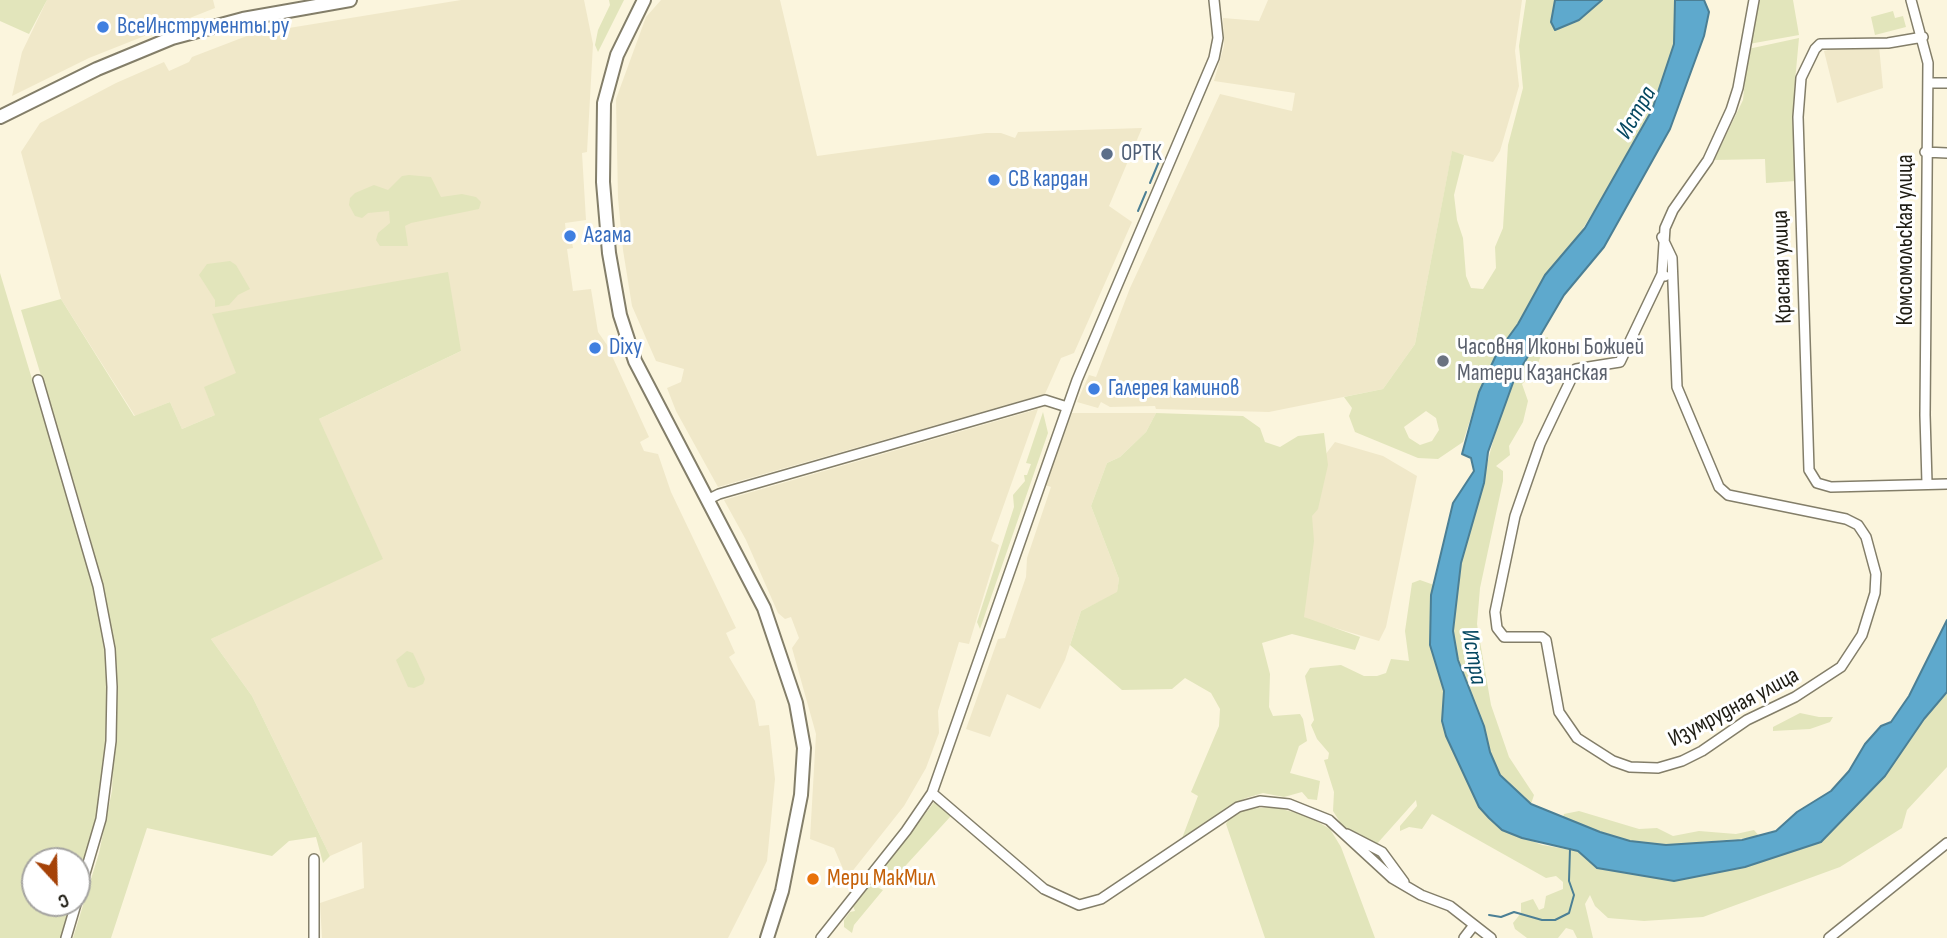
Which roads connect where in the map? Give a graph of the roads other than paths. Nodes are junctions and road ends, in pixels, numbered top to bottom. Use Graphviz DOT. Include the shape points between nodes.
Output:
graph roads {
  1 [pos="350,0"];
  2 [pos="635,0"];
  3 [pos="644,0"];
  4 [pos="1214,0"];
  5 [pos="1754,0"];
  6 [pos="1911,0"];
  7 [pos="1923,37"];
  8 [pos="1928,83"];
  9 [pos="1947,83"];
  10 [pos="0,117"];
  11 [pos="1926,152"];
  12 [pos="1947,153"];
  13 [pos="1662,237"];
  14 [pos="1662,274"];
  15 [pos="1673,279"];
  16 [pos="38,380"];
  17 [pos="1067,407"];
  18 [pos="1927,483"];
  19 [pos="1947,484"];
  20 [pos="707,500"];
  21 [pos="932,793"];
  22 [pos="1947,843"];
  23 [pos="314,859"];
  24 [pos="1474,925"];
  25 [pos="66,938"];
  26 [pos="314,938"];
  27 [pos="760,938"];
  28 [pos="767,938"];
  29 [pos="821,938"];
  30 [pos="1464,938"];
  31 [pos="1491,938"];
  32 [pos="1829,938"];
  1 -- 10 [label="main road" via="253,17 172,38"];
  2 -- 27 [label="main road" via="611,50 596,112 596,183 606,286 628,363 757,610 789,705 797,749 795,794"];
  3 -- 20 [label="main road" via="617,55 604,103 603,182 609,253 620,315 635,361"];
  4 -- 17 [label="street" via="1214,58"];
  5 -- 13 [label="street" via="1731,110 1708,160 1672,209"];
  6 -- 7 [label="street, Комсомольская улица"];
  7 -- 8 [label="street, Комсомольская улица"];
  7 -- 18 [label="street, Красная улица" via="1817,46 1801,78 1798,117 1810,475 1831,487"];
  8 -- 9 [label="street"];
  8 -- 11 [label="street, Комсомольская улица"];
  11 -- 12 [label="street"];
  11 -- 18 [label="street, Комсомольская улица"];
  13 -- 14 [label="street"];
  13 -- 15 [label="street, Изумрудная улица" via="1672,258"];
  14 -- 15 [label="street"];
  14 -- 15 [label="street, Изумрудная улица" via="1619,362 1576,369 1540,444 1515,516 1496,612 1497,628 1504,637 1546,640 1559,712 1577,738 1630,767 1657,768 1682,761 1747,720 1826,680 1851,656 1875,593 1871,547 1858,525 1728,495 1719,487 1677,387"];
  16 -- 25 [label="street" via="92,560 110,649 112,687 102,819"];
  17 -- 20 [label="street" via="1045,400"];
  17 -- 21 [label="street"];
  18 -- 19 [label="street"];
  20 -- 28 [label="main road" via="773,629 802,727 801,795 782,891"];
  21 -- 24 [label="street" via="1044,889 1079,905 1101,899 1228,812 1249,803 1272,802 1297,806 1329,820 1406,887 1450,906"];
  21 -- 29 [label="street"];
  22 -- 32 [label="street"];
  23 -- 26 [label="street"];
  24 -- 30 [label="street"];
  24 -- 31 [label="street"];
}
